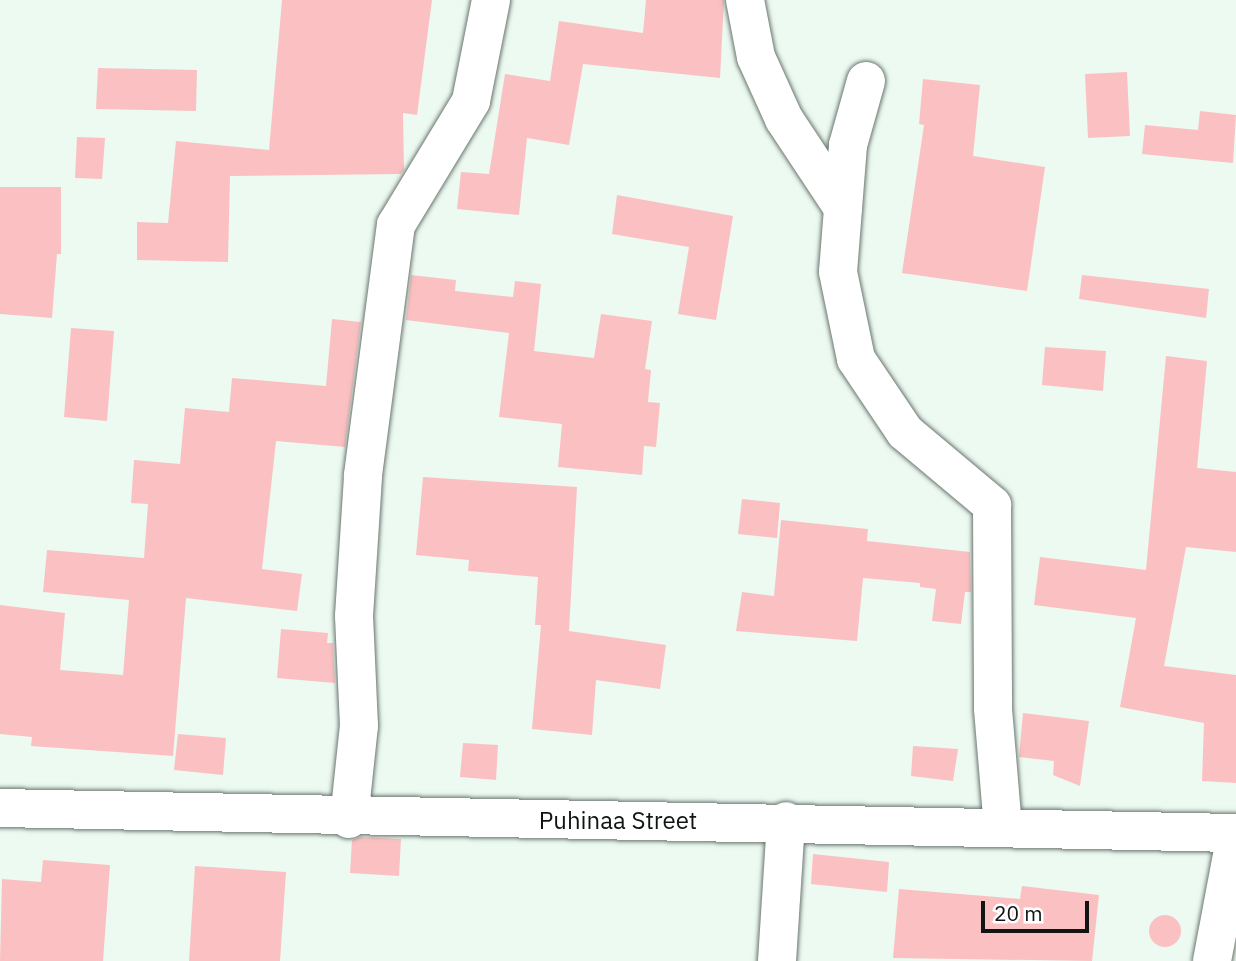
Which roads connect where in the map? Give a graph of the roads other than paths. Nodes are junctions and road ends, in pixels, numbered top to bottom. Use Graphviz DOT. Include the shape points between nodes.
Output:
graph roads {
  1 [pos="491,0"];
  2 [pos="745,0"];
  3 [pos="866,81"];
  4 [pos="843,208"];
  5 [pos="0,808"];
  6 [pos="349,818"];
  7 [pos="786,821"];
  8 [pos="1003,827"];
  9 [pos="1236,834"];
  10 [pos="776,961"];
  11 [pos="1212,961"];
  1 -- 6 [label="street" via="471,102 396,225 363,475 354,616 359,726"];
  2 -- 4 [label="street" via="756,57 784,119"];
  3 -- 4 [label="street" via="848,145"];
  4 -- 8 [label="street" via="838,272 856,359 905,432 992,505 993,709"];
  5 -- 6 [label="street, Puhinaa Street"];
  6 -- 7 [label="street, Puhinaa Street"];
  7 -- 8 [label="street, Puhinaa Street"];
  7 -- 10 [label="street"];
  8 -- 9 [label="street, Puhinaa Street"];
  9 -- 11 [label="street"];
}
